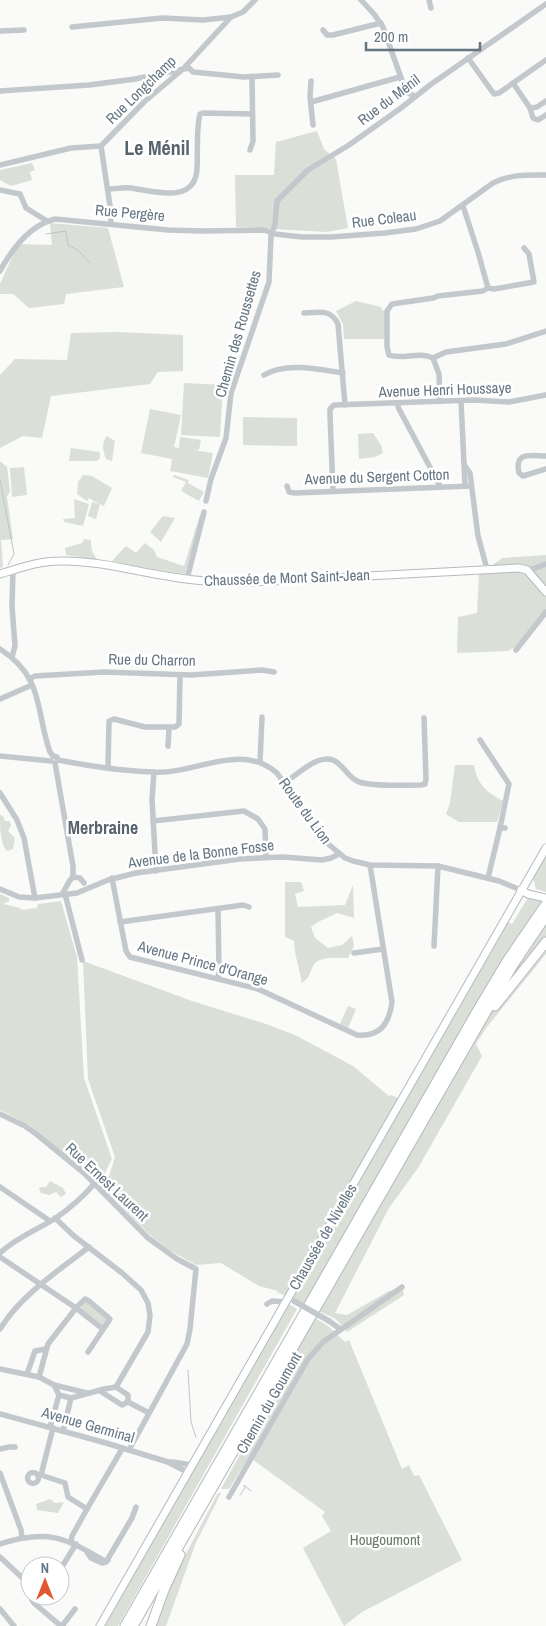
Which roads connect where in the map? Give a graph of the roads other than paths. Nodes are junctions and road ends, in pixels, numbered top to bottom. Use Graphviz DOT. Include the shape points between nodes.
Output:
graph roads {
  1 [pos="255,0"];
  2 [pos="360,0"];
  3 [pos="429,0"];
  4 [pos="546,4"];
  5 [pos="431,8"];
  6 [pos="231,17"];
  7 [pos="381,23"];
  8 [pos="72,27"];
  9 [pos="24,30"];
  10 [pos="323,30"];
  11 [pos="0,31"];
  12 [pos="468,58"];
  13 [pos="546,60"];
  14 [pos="183,69"];
  15 [pos="278,75"];
  16 [pos="252,77"];
  17 [pos="400,77"];
  18 [pos="311,81"];
  19 [pos="513,83"];
  20 [pos="0,90"];
  21 [pos="416,96"];
  22 [pos="546,101"];
  23 [pos="311,102"];
  24 [pos="530,108"];
  25 [pos="252,114"];
  26 [pos="546,114"];
  27 [pos="313,125"];
  28 [pos="101,146"];
  29 [pos="250,150"];
  30 [pos="0,165"];
  31 [pos="546,175"];
  32 [pos="108,189"];
  33 [pos="0,190"];
  34 [pos="462,207"];
  35 [pos="47,221"];
  36 [pos="111,224"];
  37 [pos="272,231"];
  38 [pos="524,248"];
  39 [pos="0,271"];
  40 [pos="488,288"];
  41 [pos="304,313"];
  42 [pos="546,331"];
  43 [pos="433,358"];
  44 [pos="343,372"];
  45 [pos="264,375"];
  46 [pos="546,395"];
  47 [pos="461,400"];
  48 [pos="440,401"];
  49 [pos="397,403"];
  50 [pos="345,405"];
  51 [pos="546,456"];
  52 [pos="546,469"];
  53 [pos="287,486"];
  54 [pos="440,486"];
  55 [pos="468,486"];
  56 [pos="333,491"];
  57 [pos="206,500"];
  58 [pos="204,512"];
  59 [pos="546,564"];
  60 [pos="486,569"];
  61 [pos="13,570"];
  62 [pos="527,570"];
  63 [pos="0,574"];
  64 [pos="187,579"];
  65 [pos="546,592"];
  66 [pos="546,612"];
  67 [pos="0,649"];
  68 [pos="516,650"];
  69 [pos="12,657"];
  70 [pos="274,672"];
  71 [pos="180,675"];
  72 [pos="31,682"];
  73 [pos="0,700"];
  74 [pos="262,717"];
  75 [pos="424,718"];
  76 [pos="169,728"];
  77 [pos="480,740"];
  78 [pos="168,746"];
  79 [pos="0,756"];
  80 [pos="54,760"];
  81 [pos="260,762"];
  82 [pos="108,767"];
  83 [pos="154,772"];
  84 [pos="285,783"];
  85 [pos="0,793"];
  86 [pos="153,821"];
  87 [pos="546,848"];
  88 [pos="339,854"];
  89 [pos="266,857"];
  90 [pos="370,864"];
  91 [pos="438,866"];
  92 [pos="156,871"];
  93 [pos="75,877"];
  94 [pos="112,878"];
  95 [pos="488,878"];
  96 [pos="528,879"];
  97 [pos="84,883"];
  98 [pos="96,885"];
  99 [pos="68,886"];
  100 [pos="0,889"];
  101 [pos="521,890"];
  102 [pos="81,891"];
  103 [pos="73,892"];
  104 [pos="64,894"];
  105 [pos="543,897"];
  106 [pos="35,898"];
  107 [pos="249,907"];
  108 [pos="218,909"];
  109 [pos="546,916"];
  110 [pos="120,922"];
  111 [pos="546,942"];
  112 [pos="434,946"];
  113 [pos="383,949"];
  114 [pos="354,953"];
  115 [pos="82,960"];
  116 [pos="218,978"];
  117 [pos="482,1018"];
  118 [pos="0,1114"];
  119 [pos="94,1184"];
  120 [pos="0,1187"];
  121 [pos="53,1220"];
  122 [pos="89,1247"];
  123 [pos="0,1255"];
  124 [pos="41,1284"];
  125 [pos="402,1287"];
  126 [pos="289,1300"];
  127 [pos="267,1304"];
  128 [pos="76,1308"];
  129 [pos="340,1328"];
  130 [pos="0,1329"];
  131 [pos="103,1329"];
  132 [pos="46,1349"];
  133 [pos="88,1352"];
  134 [pos="0,1369"];
  135 [pos="27,1374"];
  136 [pos="39,1376"];
  137 [pos="54,1385"];
  138 [pos="116,1387"];
  139 [pos="100,1391"];
  140 [pos="87,1393"];
  141 [pos="59,1395"];
  142 [pos="71,1398"];
  143 [pos="128,1402"];
  144 [pos="149,1413"];
  145 [pos="0,1414"];
  146 [pos="51,1427"];
  147 [pos="63,1430"];
  148 [pos="15,1447"];
  149 [pos="0,1449"];
  150 [pos="122,1449"];
  151 [pos="168,1462"];
  152 [pos="192,1465"];
  153 [pos="187,1472"];
  154 [pos="0,1473"];
  155 [pos="229,1497"];
  156 [pos="136,1507"];
  157 [pos="87,1509"];
  158 [pos="198,1514"];
  159 [pos="22,1537"];
  160 [pos="73,1543"];
  161 [pos="0,1544"];
  162 [pos="67,1556"];
  163 [pos="0,1557"];
  164 [pos="20,1575"];
  165 [pos="37,1606"];
  166 [pos="0,1609"];
  167 [pos="75,1609"];
  168 [pos="42,1611"];
  169 [pos="14,1626"];
  170 [pos="56,1626"];
  171 [pos="62,1626"];
  172 [pos="100,1626"];
  173 [pos="125,1626"];
  174 [pos="133,1626"];
  175 [pos="151,1626"];
  1 -- 6 [label="street, Rue Longchamp" via="243,12"];
  2 -- 7 [label="street"];
  3 -- 5 [label="street"];
  4 -- 12 [label="street, Rue du Ménil"];
  6 -- 8 [label="street" via="162,18"];
  6 -- 14 [label="street, Rue Longchamp"];
  7 -- 10 [label="street" via="333,35 327,35"];
  7 -- 17 [label="street"];
  9 -- 11 [label="street"];
  12 -- 19 [label="street" via="492,93 499,93"];
  12 -- 21 [label="street, Rue du Ménil"];
  13 -- 19 [label="street"];
  14 -- 16 [label="street"];
  14 -- 20 [label="street" via="111,82"];
  14 -- 28 [label="street, Rue Longchamp" via="144,102"];
  15 -- 16 [label="street"];
  16 -- 25 [label="street"];
  17 -- 21 [label="street" via="407,93"];
  17 -- 23 [label="street"];
  18 -- 23 [label="street"];
  19 -- 24 [label="street"];
  21 -- 37 [label="street, Rue du Ménil" via="308,170 282,194 277,201"];
  22 -- 24 [label="street"];
  23 -- 27 [label="street"];
  24 -- 26 [label="street" via="535,120"];
  25 -- 29 [label="street"];
  25 -- 32 [label="street" via="200,114 197,175 181,192 168,194 129,188"];
  28 -- 30 [label="street" via="71,148"];
  28 -- 32 [label="street, Rue Longchamp"];
  31 -- 34 [label="street, Rue Coleau" via="514,175 502,179"];
  32 -- 36 [label="street, Rue Longchamp"];
  33 -- 35 [label="street" via="20,194 26,208"];
  34 -- 37 [label="street, Rue Coleau" via="440,221 408,231 325,237 276,234"];
  34 -- 40 [label="street"];
  35 -- 36 [label="street, Rue Pergère" via="63,219"];
  35 -- 39 [label="street" via="19,242"];
  36 -- 37 [label="street, Rue Pergère" via="201,232"];
  37 -- 57 [label="street, Chemin des Roussettes" via="269,282 231,392 226,438"];
  38 -- 40 [label="street" via="529,254 534,282"];
  40 -- 43 [label="street" via="392,304 388,308 389,354"];
  41 -- 44 [label="street" via="334,316 339,330"];
  42 -- 43 [label="street" via="506,344 446,352"];
  43 -- 48 [label="street" via="439,374"];
  44 -- 45 [label="street" via="284,368"];
  44 -- 50 [label="street"];
  46 -- 47 [label="street, Avenue Henri Houssaye" via="508,402"];
  47 -- 48 [label="street, Avenue Henri Houssaye"];
  47 -- 55 [label="street" via="465,466 470,474"];
  48 -- 49 [label="street, Avenue Henri Houssaye"];
  49 -- 50 [label="street, Avenue Henri Houssaye"];
  49 -- 54 [label="street"];
  50 -- 56 [label="street" via="334,405 330,410"];
  51 -- 52 [label="street" via="521,457 517,463 523,476"];
  53 -- 56 [label="street, Avenue du Sergent Cotton" via="291,493"];
  54 -- 55 [label="street, Avenue du Sergent Cotton"];
  54 -- 56 [label="street, Avenue du Sergent Cotton"];
  55 -- 60 [label="street"];
  58 -- 64 [label="street"];
  59 -- 62 [label="street, Chaussée de Mont Saint-Jean"];
  60 -- 62 [label="main road, Chaussée de Mont Saint-Jean"];
  60 -- 64 [label="main road, Chaussée de Mont Saint-Jean" via="254,582"];
  61 -- 63 [label="main road, Chaussée de Mont Saint-Jean"];
  61 -- 64 [label="main road, Chaussée de Mont Saint-Jean" via="48,562 74,561"];
  61 -- 69 [label="street" via="15,646"];
  62 -- 65 [label="main road"];
  66 -- 68 [label="street"];
  67 -- 69 [label="street"];
  69 -- 72 [label="street"];
  70 -- 71 [label="street, Rue du Charron"];
  71 -- 72 [label="street, Rue du Charron" via="78,672 35,676"];
  71 -- 76 [label="street" via="179,724"];
  72 -- 73 [label="street, Rue du Charron"];
  72 -- 80 [label="street"];
  74 -- 81 [label="street"];
  75 -- 84 [label="street" via="425,784 368,784 357,781 329,758 318,760"];
  76 -- 78 [label="street"];
  76 -- 82 [label="street" via="109,721"];
  77 -- 95 [label="street" via="509,784 503,828"];
  79 -- 80 [label="street"];
  80 -- 82 [label="street"];
  80 -- 93 [label="street"];
  81 -- 83 [label="street" via="235,759"];
  81 -- 84 [label="street, Route du Lion"];
  82 -- 83 [label="street"];
  83 -- 86 [label="street"];
  84 -- 88 [label="street, Route du Lion" via="327,843"];
  85 -- 106 [label="street" via="24,838"];
  86 -- 89 [label="street" via="244,811 258,819 265,829"];
  86 -- 92 [label="street"];
  87 -- 96 [label="main road, Chaussée de Nivelles"];
  88 -- 89 [label="street, Avenue de la Bonne Fosse" via="322,860"];
  88 -- 90 [label="street, Route du Lion"];
  89 -- 92 [label="street, Avenue de la Bonne Fosse"];
  90 -- 91 [label="street, Route du Lion"];
  90 -- 113 [label="street, Avenue Prince d'Orange"];
  91 -- 95 [label="street, Route du Lion"];
  91 -- 112 [label="street"];
  92 -- 94 [label="street, Avenue de la Bonne Fosse"];
  93 -- 97 [label="street"];
  93 -- 99 [label="street"];
  94 -- 98 [label="street, Avenue de la Bonne Fosse"];
  94 -- 110 [label="street, Avenue Prince d'Orange"];
  95 -- 101 [label="street, Route du Lion"];
  96 -- 101 [label="main road, Chaussée de Nivelles"];
  96 -- 105 [label="main road" via="532,890"];
  97 -- 98 [label="street"];
  97 -- 102 [label="street"];
  98 -- 102 [label="street, Avenue de la Bonne Fosse"];
  99 -- 103 [label="street"];
  99 -- 104 [label="street"];
  100 -- 106 [label="street" via="19,897"];
  101 -- 105 [label="main road, Route du Lion"];
  101 -- 126 [label="main road, Chaussée de Nivelles"];
  102 -- 103 [label="street"];
  103 -- 104 [label="street"];
  104 -- 106 [label="street"];
  104 -- 115 [label="street"];
  105 -- 173 [label="highway"];
  107 -- 108 [label="street"];
  108 -- 110 [label="street"];
  108 -- 116 [label="street"];
  109 -- 117 [label="highway"];
  110 -- 116 [label="street, Avenue Prince d'Orange" via="130,957"];
  111 -- 117 [label="highway"];
  113 -- 114 [label="street"];
  113 -- 116 [label="street, Avenue Prince d'Orange" via="392,1002 390,1016 377,1032 366,1036 357,1035 258,989"];
  117 -- 158 [label="highway"];
  118 -- 119 [label="street, Rue Ernest Laurent" via="35,1133"];
  119 -- 121 [label="street"];
  119 -- 144 [label="street, Rue Ernest Laurent" via="148,1238 196,1269 187,1344"];
  120 -- 121 [label="street"];
  121 -- 122 [label="street"];
  121 -- 123 [label="street" via="15,1241"];
  122 -- 124 [label="street"];
  122 -- 138 [label="street" via="141,1290 149,1309 145,1337"];
  123 -- 124 [label="street"];
  124 -- 128 [label="street"];
  124 -- 130 [label="street"];
  125 -- 129 [label="street, Chemin du Goumont"];
  126 -- 127 [label="street"];
  126 -- 129 [label="street, bridge"];
  126 -- 152 [label="main road, Chaussée de Nivelles"];
  128 -- 131 [label="street"];
  128 -- 131 [label="street" via="85,1299 89,1301 110,1319"];
  128 -- 132 [label="street"];
  129 -- 155 [label="street, Chemin du Goumont" via="308,1359"];
  131 -- 133 [label="street"];
  132 -- 135 [label="street" via="35,1351"];
  132 -- 136 [label="street"];
  134 -- 135 [label="street"];
  135 -- 136 [label="street"];
  136 -- 137 [label="street"];
  137 -- 140 [label="street"];
  137 -- 141 [label="street"];
  138 -- 139 [label="street"];
  138 -- 143 [label="street" via="128,1395"];
  139 -- 140 [label="street"];
  139 -- 143 [label="street" via="122,1405"];
  140 -- 142 [label="street"];
  141 -- 142 [label="street"];
  141 -- 146 [label="street"];
  142 -- 147 [label="street"];
  143 -- 144 [label="street"];
  144 -- 150 [label="street"];
  145 -- 146 [label="street, Avenue Germinal"];
  146 -- 147 [label="street, Avenue Germinal"];
  146 -- 157 [label="street" via="39,1475 64,1483 68,1497"];
  147 -- 150 [label="street, Avenue Germinal"];
  148 -- 149 [label="street"];
  150 -- 151 [label="street, Avenue Germinal"];
  150 -- 157 [label="street"];
  151 -- 152 [label="street, Avenue Germinal"];
  151 -- 153 [label="street, Avenue Germinal"];
  152 -- 153 [label="main road, Chaussée de Nivelles"];
  153 -- 172 [label="main road, Chaussée de Nivelles"];
  154 -- 159 [label="street"];
  156 -- 160 [label="street" via="104,1563 91,1558"];
  157 -- 160 [label="street" via="72,1536"];
  158 -- 174 [label="highway"];
  158 -- 175 [label="highway"];
  159 -- 160 [label="street" via="47,1536"];
  159 -- 161 [label="street"];
  160 -- 162 [label="street"];
  163 -- 164 [label="street"];
  165 -- 168 [label="street"];
  166 -- 169 [label="street"];
  167 -- 171 [label="street"];
  168 -- 170 [label="street"];
  168 -- 171 [label="street"];
}
